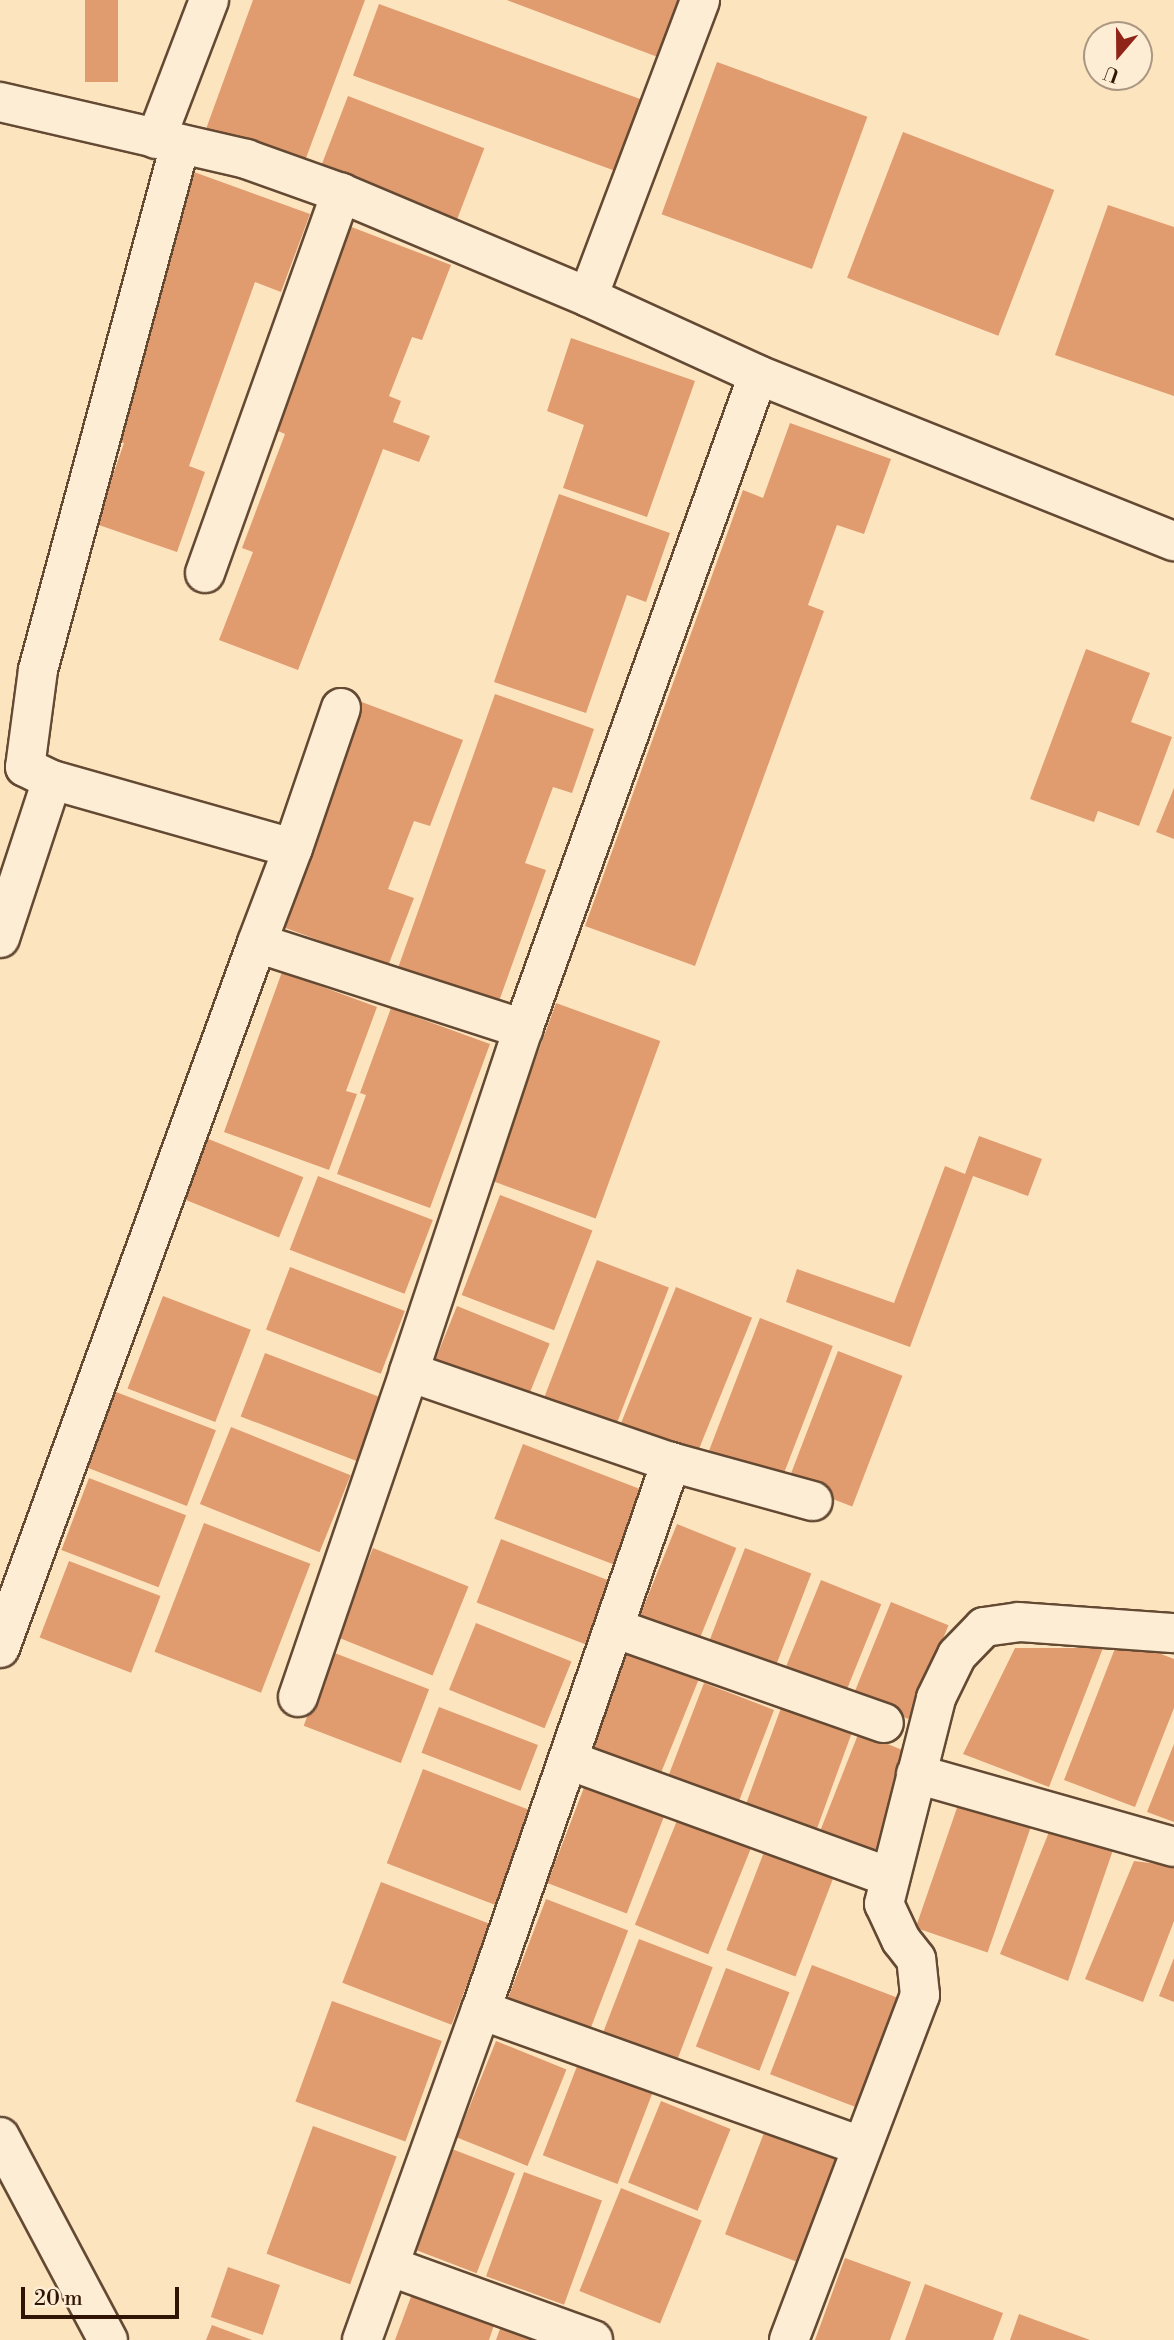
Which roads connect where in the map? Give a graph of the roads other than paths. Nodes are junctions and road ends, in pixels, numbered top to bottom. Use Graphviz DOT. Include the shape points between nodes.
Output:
graph roads {
  1 [pos="209,0"];
  2 [pos="700,0"];
  3 [pos="0,102"];
  4 [pos="168,142"];
  5 [pos="341,193"];
  6 [pos="588,297"];
  7 [pos="758,375"];
  8 [pos="1174,541"];
  9 [pos="205,573"];
  10 [pos="341,708"];
  11 [pos="26,769"];
  12 [pos="293,848"];
  13 [pos="0,938"];
  14 [pos="257,943"];
  15 [pos="523,1028"];
  16 [pos="410,1372"];
  17 [pos="671,1462"];
  18 [pos="813,1501"];
  19 [pos="614,1628"];
  20 [pos="1174,1633"];
  21 [pos="0,1648"];
  22 [pos="298,1697"];
  23 [pos="884,1723"];
  24 [pos="568,1760"];
  25 [pos="916,1774"];
  26 [pos="1174,1847"];
  27 [pos="890,1877"];
  28 [pos="481,2010"];
  29 [pos="0,2137"];
  30 [pos="861,2146"];
  31 [pos="389,2266"];
  32 [pos="108,2340"];
  33 [pos="362,2340"];
  34 [pos="593,2340"];
  35 [pos="789,2340"];
  1 -- 4 [label="street"];
  2 -- 6 [label="street"];
  3 -- 4 [label="street"];
  4 -- 5 [label="street" via="246,159"];
  4 -- 11 [label="street" via="38,670"];
  5 -- 6 [label="street"];
  5 -- 9 [label="street"];
  6 -- 7 [label="street"];
  7 -- 8 [label="street"];
  7 -- 15 [label="street"];
  10 -- 12 [label="street"];
  11 -- 12 [label="street"];
  11 -- 13 [label="street"];
  12 -- 14 [label="street"];
  14 -- 15 [label="street"];
  14 -- 21 [label="street"];
  15 -- 16 [label="street"];
  16 -- 17 [label="street"];
  16 -- 22 [label="street"];
  17 -- 18 [label="street"];
  17 -- 19 [label="street"];
  19 -- 23 [label="street"];
  19 -- 24 [label="street"];
  20 -- 25 [label="street" via="1018,1622 984,1627 957,1655 936,1698"];
  24 -- 27 [label="street"];
  24 -- 28 [label="street"];
  25 -- 26 [label="street"];
  25 -- 27 [label="street"];
  27 -- 30 [label="street" via="884,1905 916,1959 920,1995"];
  28 -- 30 [label="street"];
  28 -- 31 [label="street"];
  29 -- 32 [label="street"];
  30 -- 35 [label="street"];
  31 -- 33 [label="street"];
  31 -- 34 [label="street"];
}
